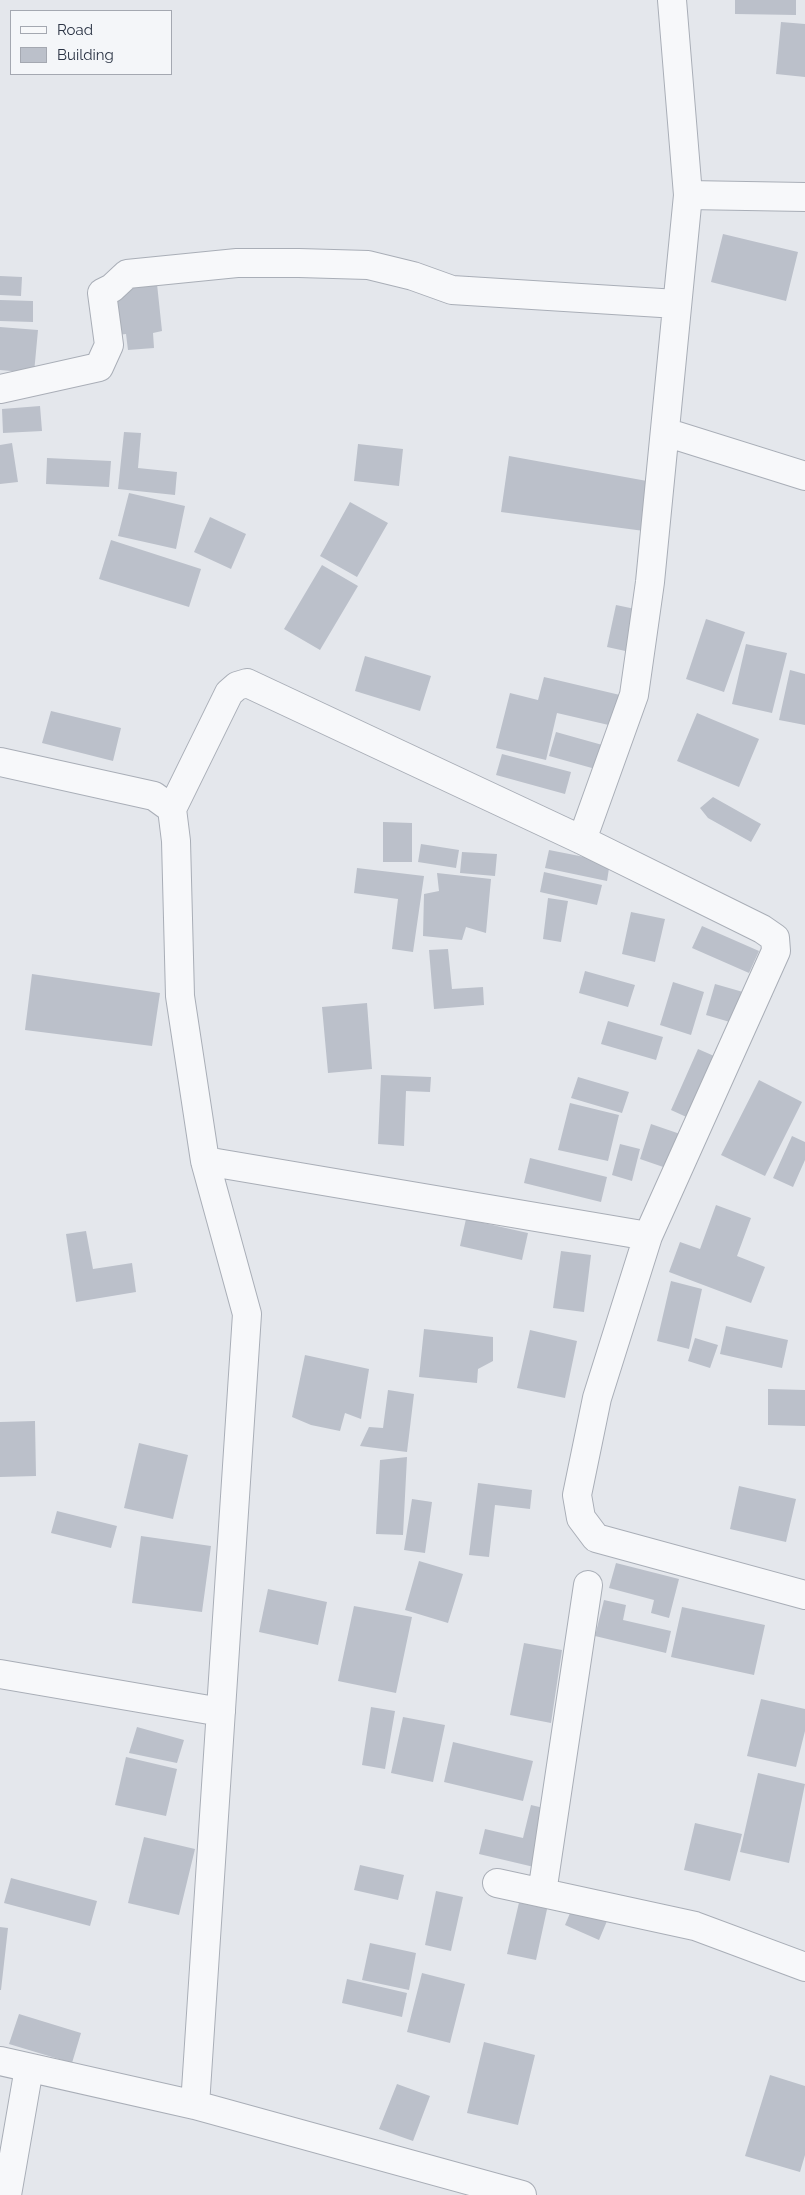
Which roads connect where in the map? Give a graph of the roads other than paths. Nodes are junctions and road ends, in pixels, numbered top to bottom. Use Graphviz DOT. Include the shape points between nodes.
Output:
graph roads {
  1 [pos="672,0"];
  2 [pos="688,195"];
  3 [pos="805,197"];
  4 [pos="677,304"];
  5 [pos="0,389"];
  6 [pos="665,432"];
  7 [pos="805,476"];
  8 [pos="0,762"];
  9 [pos="172,810"];
  10 [pos="582,840"];
  11 [pos="205,1161"];
  12 [pos="648,1236"];
  13 [pos="588,1585"];
  14 [pos="805,1595"];
  15 [pos="0,1674"];
  16 [pos="221,1712"];
  17 [pos="497,1883"];
  18 [pos="542,1893"];
  19 [pos="805,1967"];
  20 [pos="0,2061"];
  21 [pos="29,2068"];
  22 [pos="195,2105"];
  23 [pos="7,2195"];
  24 [pos="522,2195"];
  1 -- 2 [label="street"];
  2 -- 3 [label="street"];
  2 -- 4 [label="street"];
  4 -- 5 [label="street" via="452,290 368,265 237,263 126,274 102,293 109,345 99,367"];
  4 -- 6 [label="street"];
  6 -- 7 [label="street"];
  6 -- 10 [label="street" via="650,582 634,695"];
  8 -- 9 [label="street" via="154,796"];
  9 -- 10 [label="street" via="229,693 247,683"];
  9 -- 11 [label="street" via="176,841 180,996"];
  10 -- 12 [label="street" via="762,928 775,938 776,951"];
  11 -- 12 [label="street"];
  11 -- 16 [label="street" via="247,1314"];
  12 -- 14 [label="street" via="597,1398 577,1495 581,1518 596,1538"];
  13 -- 18 [label="street"];
  15 -- 16 [label="street"];
  16 -- 22 [label="street"];
  17 -- 18 [label="street"];
  18 -- 19 [label="street" via="695,1926"];
  20 -- 21 [label="street"];
  21 -- 22 [label="street"];
  21 -- 23 [label="street"];
  22 -- 24 [label="street"];
}
